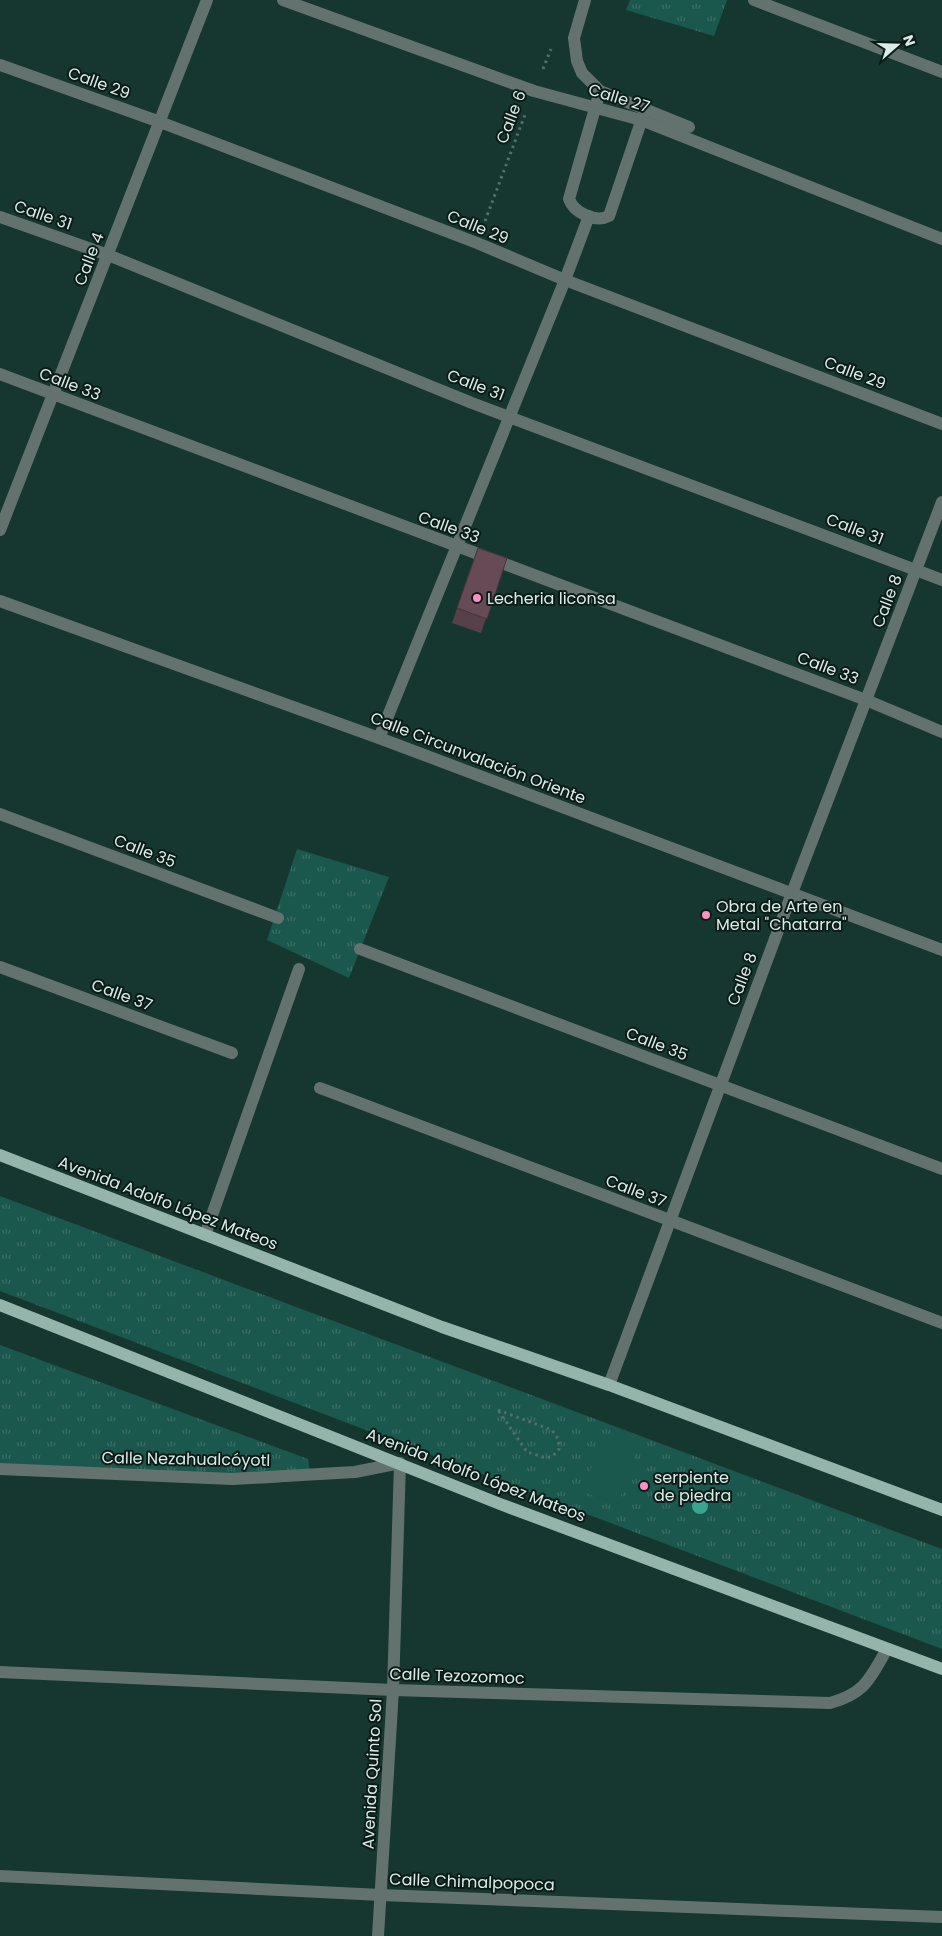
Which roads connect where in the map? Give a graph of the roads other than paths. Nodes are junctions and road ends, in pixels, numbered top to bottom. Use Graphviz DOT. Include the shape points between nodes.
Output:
graph roads {
  1 [pos="207,0"];
  2 [pos="283,0"];
  3 [pos="585,0"];
  4 [pos="754,0"];
  5 [pos="0,65"];
  6 [pos="942,72"];
  7 [pos="600,91"];
  8 [pos="595,107"];
  9 [pos="643,115"];
  10 [pos="160,122"];
  11 [pos="689,127"];
  12 [pos="589,216"];
  13 [pos="0,217"];
  14 [pos="942,239"];
  15 [pos="108,255"];
  16 [pos="565,280"];
  17 [pos="0,374"];
  18 [pos="53,395"];
  19 [pos="509,415"];
  20 [pos="942,424"];
  21 [pos="942,502"];
  22 [pos="0,530"];
  23 [pos="456,546"];
  24 [pos="916,570"];
  25 [pos="942,580"];
  26 [pos="0,601"];
  27 [pos="866,700"];
  28 [pos="942,732"];
  29 [pos="379,738"];
  30 [pos="0,814"];
  31 [pos="792,893"];
  32 [pos="278,918"];
  33 [pos="360,949"];
  34 [pos="942,950"];
  35 [pos="0,968"];
  36 [pos="299,969"];
  37 [pos="232,1053"];
  38 [pos="720,1085"];
  39 [pos="320,1088"];
  40 [pos="0,1155"];
  41 [pos="942,1169"];
  42 [pos="669,1221"];
  43 [pos="206,1235"];
  44 [pos="0,1305"];
  45 [pos="942,1323"];
  46 [pos="609,1385"];
  47 [pos="400,1463"];
  48 [pos="0,1469"];
  49 [pos="942,1510"];
  50 [pos="887,1649"];
  51 [pos="942,1669"];
  52 [pos="0,1672"];
  53 [pos="393,1690"];
  54 [pos="0,1876"];
  55 [pos="381,1895"];
  56 [pos="942,1918"];
  57 [pos="378,1936"];
  1 -- 10 [label="street, Calle 4"];
  2 -- 8 [label="street, Calle 27" via="534,91"];
  3 -- 7 [label="street" via="574,38 574,50 582,73"];
  4 -- 6 [label="street"];
  5 -- 10 [label="street, Calle 29"];
  7 -- 8 [label="street"];
  7 -- 9 [label="street"];
  8 -- 9 [label="street, Calle 27"];
  8 -- 12 [label="street" via="569,200 574,208"];
  9 -- 11 [label="street"];
  9 -- 12 [label="street" via="610,216 603,219"];
  9 -- 14 [label="street, Calle 27"];
  10 -- 15 [label="street, Calle 4"];
  10 -- 16 [label="street, Calle 29"];
  12 -- 16 [label="street"];
  13 -- 15 [label="street, Calle 31"];
  15 -- 18 [label="street, Calle 4"];
  15 -- 19 [label="street, Calle 31"];
  16 -- 19 [label="street"];
  16 -- 20 [label="street, Calle 29"];
  17 -- 18 [label="street, Calle 33"];
  18 -- 22 [label="street, Calle 4"];
  18 -- 23 [label="street, Calle 33"];
  19 -- 23 [label="street"];
  19 -- 24 [label="street, Calle 31"];
  21 -- 24 [label="street, Calle 8"];
  23 -- 27 [label="street, Calle 33"];
  23 -- 29 [label="street"];
  24 -- 25 [label="street, Calle 31"];
  24 -- 27 [label="street, Calle 8"];
  26 -- 29 [label="street, Calle Circunvalación Oriente"];
  27 -- 28 [label="street, Calle 33"];
  27 -- 31 [label="street, Calle 8"];
  29 -- 31 [label="street, Calle Circunvalación Oriente"];
  30 -- 32 [label="street, Calle 35"];
  31 -- 34 [label="street, Calle Circunvalación Oriente"];
  31 -- 38 [label="street, Calle 8"];
  33 -- 38 [label="street, Calle 35"];
  35 -- 37 [label="street, Calle 37"];
  36 -- 43 [label="street"];
  38 -- 41 [label="street, Calle 35"];
  38 -- 42 [label="street, Calle 8"];
  39 -- 42 [label="street, Calle 37"];
  40 -- 43 [label="main road, Avenida Adolfo López Mateos"];
  42 -- 45 [label="street, Calle 37"];
  42 -- 46 [label="street, Calle 8"];
  43 -- 46 [label="main road, Avenida Adolfo López Mateos" via="442,1327"];
  44 -- 47 [label="main road, Avenida Adolfo López Mateos"];
  46 -- 49 [label="main road, Avenida Adolfo López Mateos"];
  47 -- 48 [label="street, Calle Nezahualcóyotl" via="355,1472 232,1479"];
  47 -- 50 [label="main road, Avenida Adolfo López Mateos"];
  47 -- 53 [label="street, Avenida Quinto Sol"];
  50 -- 51 [label="main road, Avenida Adolfo López Mateos"];
  50 -- 53 [label="street, Calle Tezozomoc" via="862,1688 830,1703"];
  52 -- 53 [label="street, Calle Tezozomoc"];
  53 -- 55 [label="street, Avenida Quinto Sol"];
  54 -- 55 [label="street, Calle Chimalpopoca"];
  55 -- 56 [label="street, Calle Chimalpopoca"];
  55 -- 57 [label="street, Avenida Quinto Sol"];
}
